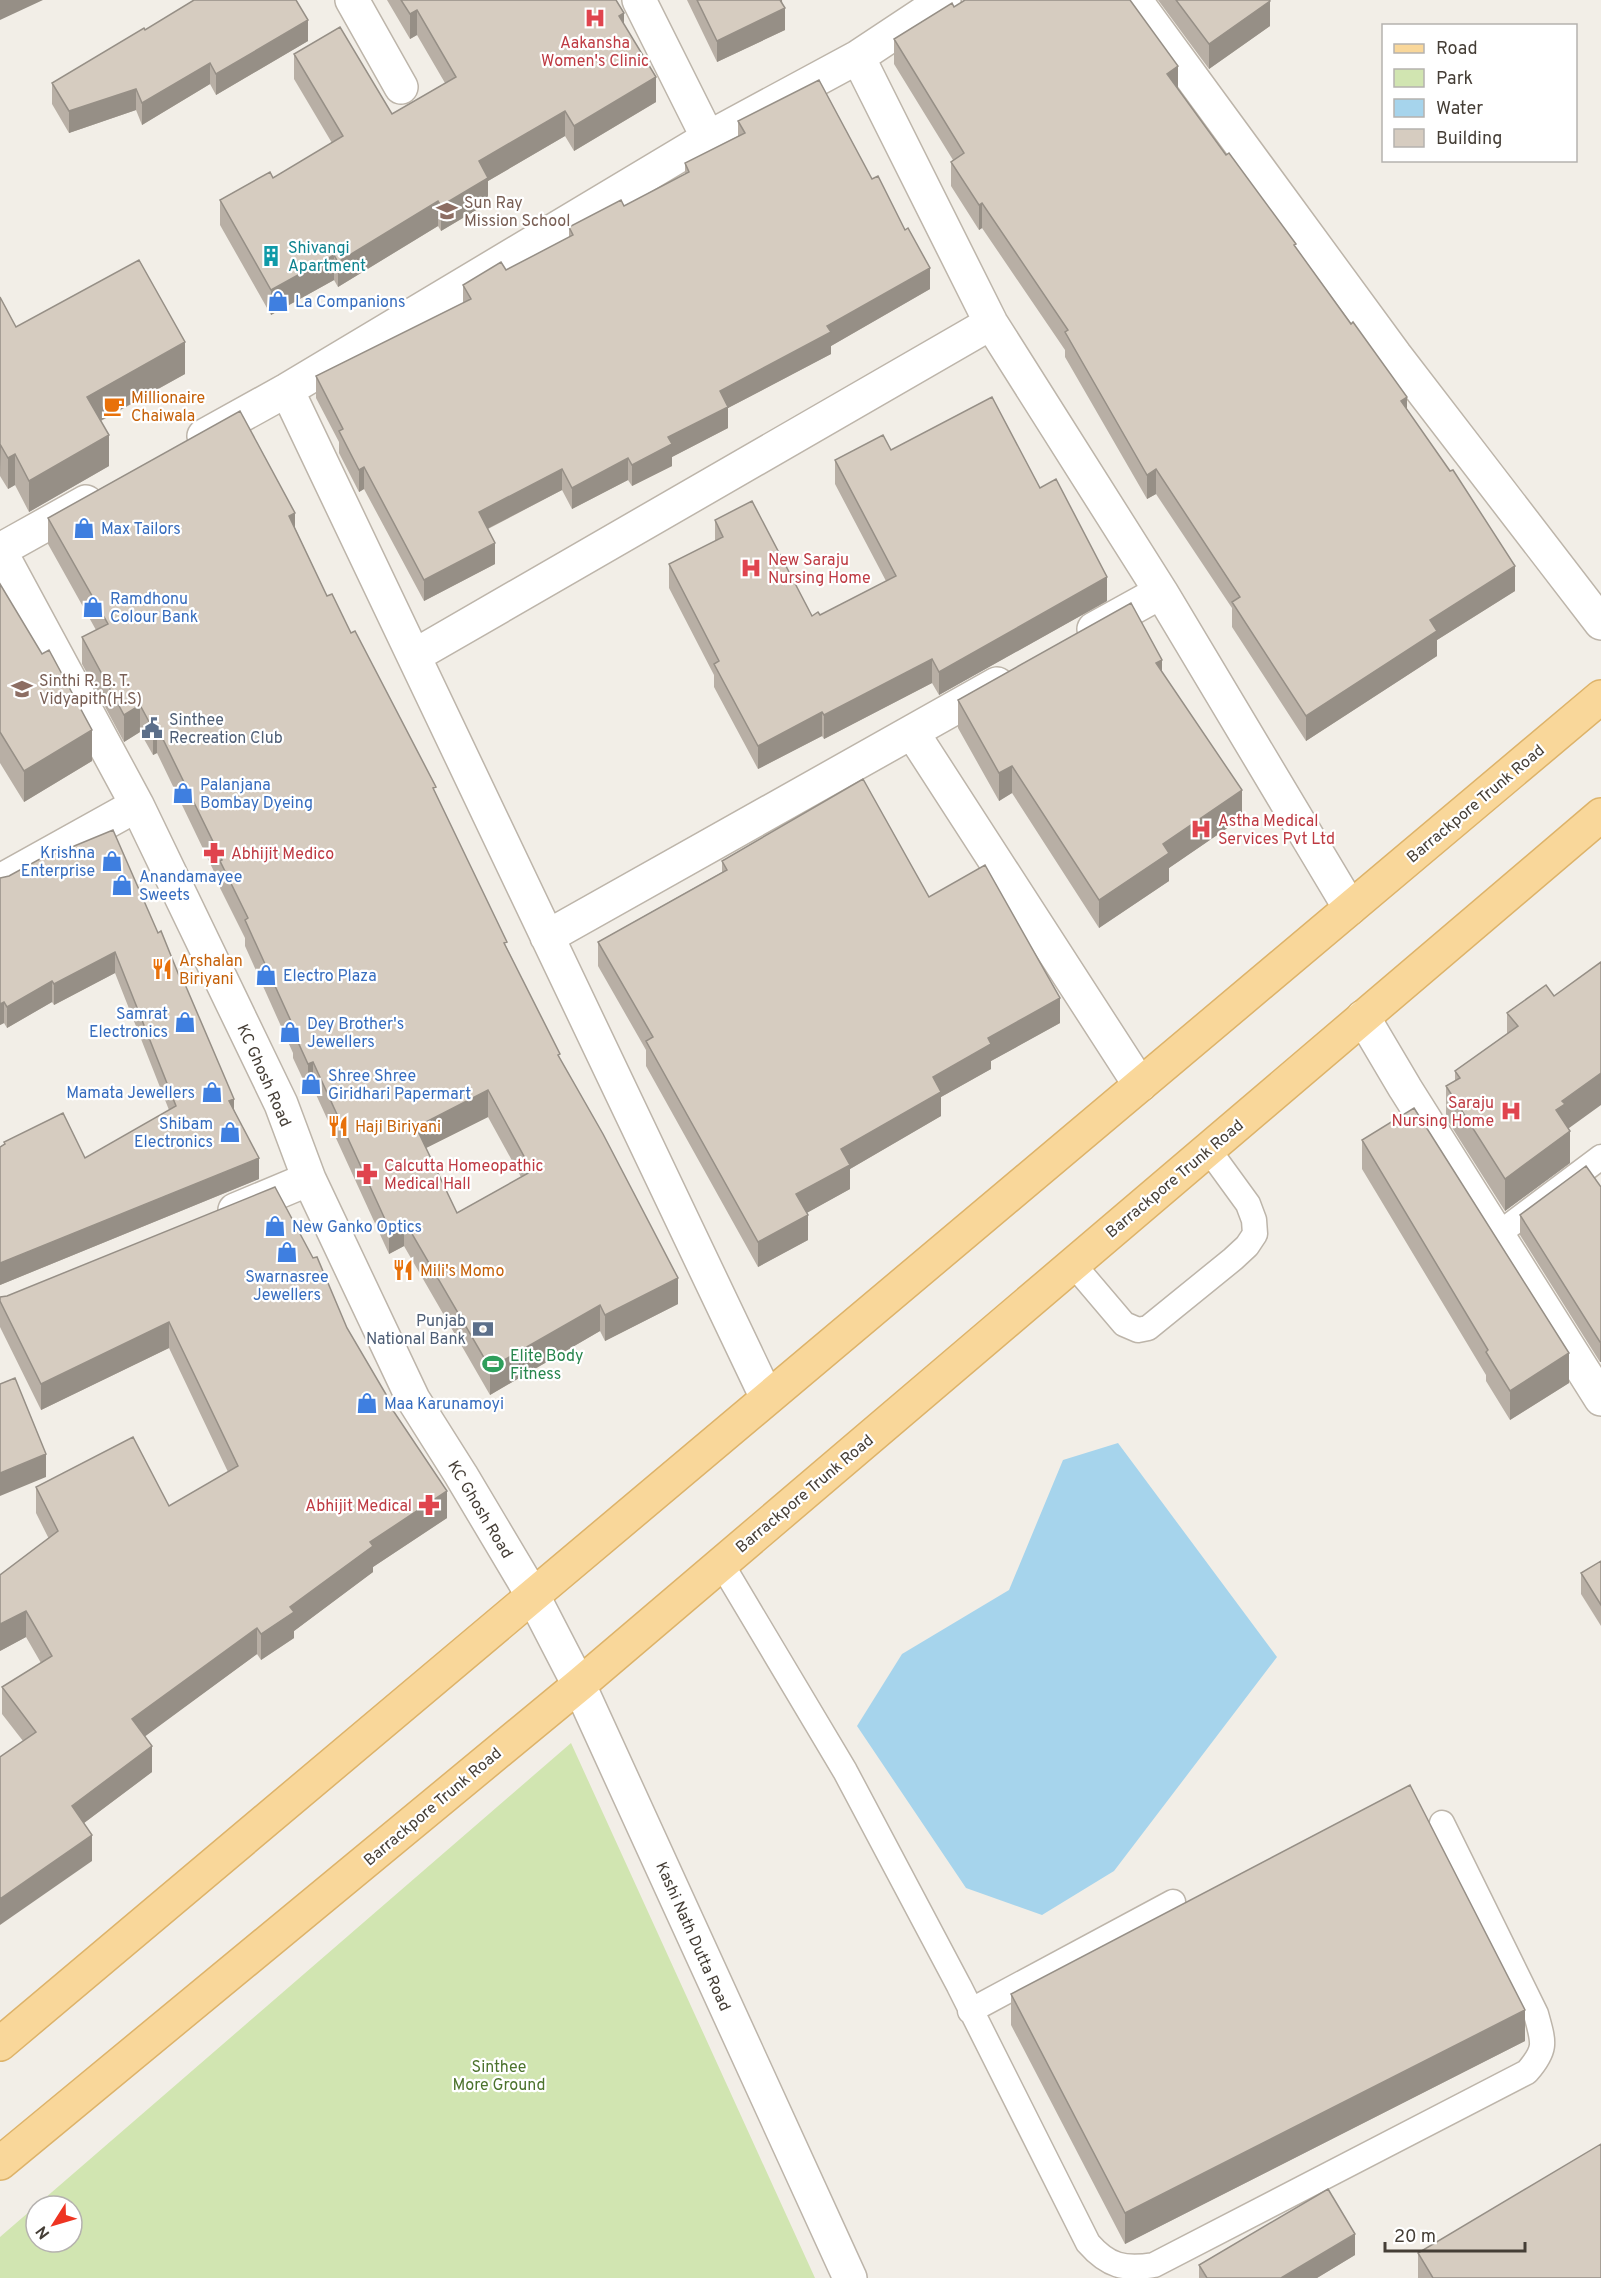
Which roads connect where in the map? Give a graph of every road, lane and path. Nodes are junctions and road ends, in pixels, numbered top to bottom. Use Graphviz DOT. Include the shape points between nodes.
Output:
graph roads {
  1 [pos="352,0"];
  2 [pos="639,0"];
  3 [pos="944,0"];
  4 [pos="1135,0"];
  5 [pos="858,57"];
  6 [pos="401,87"];
  7 [pos="708,138"];
  8 [pos="991,323"];
  9 [pos="287,390"];
  10 [pos="183,447"];
  11 [pos="111,487"];
  12 [pos="0,551"];
  13 [pos="1161,592"];
  14 [pos="1601,623"];
  15 [pos="1067,644"];
  16 [pos="414,656"];
  17 [pos="1026,668"];
  18 [pos="1601,697"];
  19 [pos="912,732"];
  20 [pos="137,806"];
  21 [pos="1601,815"];
  22 [pos="0,881"];
  23 [pos="1350,908"];
  24 [pos="548,937"];
  25 [pos="1363,1017"];
  26 [pos="1140,1085"];
  27 [pos="1208,1149"];
  28 [pos="1601,1157"];
  29 [pos="309,1179"];
  30 [pos="211,1220"];
  31 [pos="1497,1235"];
  32 [pos="1073,1264"];
  33 [pos="767,1398"];
  34 [pos="1601,1399"];
  35 [pos="722,1563"];
  36 [pos="533,1596"];
  37 [pos="579,1684"];
  38 [pos="1442,1823"];
  39 [pos="1173,1902"];
  40 [pos="970,2011"];
  41 [pos="0,2044"];
  42 [pos="0,2163"];
  43 [pos="850,2278"];
  1 -- 6 [label="street"];
  2 -- 7 [label="street"];
  3 -- 5 [label="street"];
  4 -- 14 [label="street" via="1395,355"];
  5 -- 7 [label="street"];
  5 -- 8 [label="street"];
  7 -- 9 [label="street"];
  8 -- 13 [label="street"];
  8 -- 16 [label="street"];
  9 -- 10 [label="street"];
  9 -- 16 [label="street"];
  11 -- 12 [label="street"];
  12 -- 20 [label="street, KC Ghosh Road"];
  13 -- 15 [label="street"];
  13 -- 23 [label="street"];
  16 -- 24 [label="street"];
  17 -- 19 [label="street"];
  18 -- 23 [label="main road, Barrackpore Trunk Road"];
  19 -- 24 [label="street"];
  19 -- 26 [label="street"];
  20 -- 22 [label="street"];
  20 -- 29 [label="street, KC Ghosh Road" via="281,1104"];
  21 -- 25 [label="main road, Barrackpore Trunk Road"];
  23 -- 26 [label="main road, Barrackpore Trunk Road"];
  24 -- 33 [label="street"];
  25 -- 27 [label="main road, Barrackpore Trunk Road"];
  25 -- 31 [label="street"];
  26 -- 33 [label="main road, Barrackpore Trunk Road"];
  27 -- 32 [label="main road, Barrackpore Trunk Road"];
  27 -- 32 [label="lane" via="1248,1204 1254,1220 1255,1234 1233,1258 1148,1328 1138,1330 1124,1324"];
  28 -- 31 [label="lane"];
  29 -- 30 [label="street"];
  29 -- 36 [label="street, KC Ghosh Road" via="413,1399"];
  31 -- 34 [label="street"];
  32 -- 35 [label="main road, Barrackpore Trunk Road"];
  33 -- 36 [label="main road, Barrackpore Trunk Road"];
  35 -- 37 [label="main road, Barrackpore Trunk Road"];
  35 -- 40 [label="lane" via="844,1771"];
  36 -- 37 [label="street, Kashi Nath Dutta Road"];
  36 -- 41 [label="main road, Barrackpore Trunk Road"];
  37 -- 42 [label="main road, Barrackpore Trunk Road"];
  37 -- 43 [label="street, Kashi Nath Dutta Road"];
  38 -- 40 [label="lane" via="1536,2014 1543,2037 1541,2056 1527,2072 1154,2265 1119,2266 1100,2256 1088,2243"];
  39 -- 40 [label="lane"];
}
